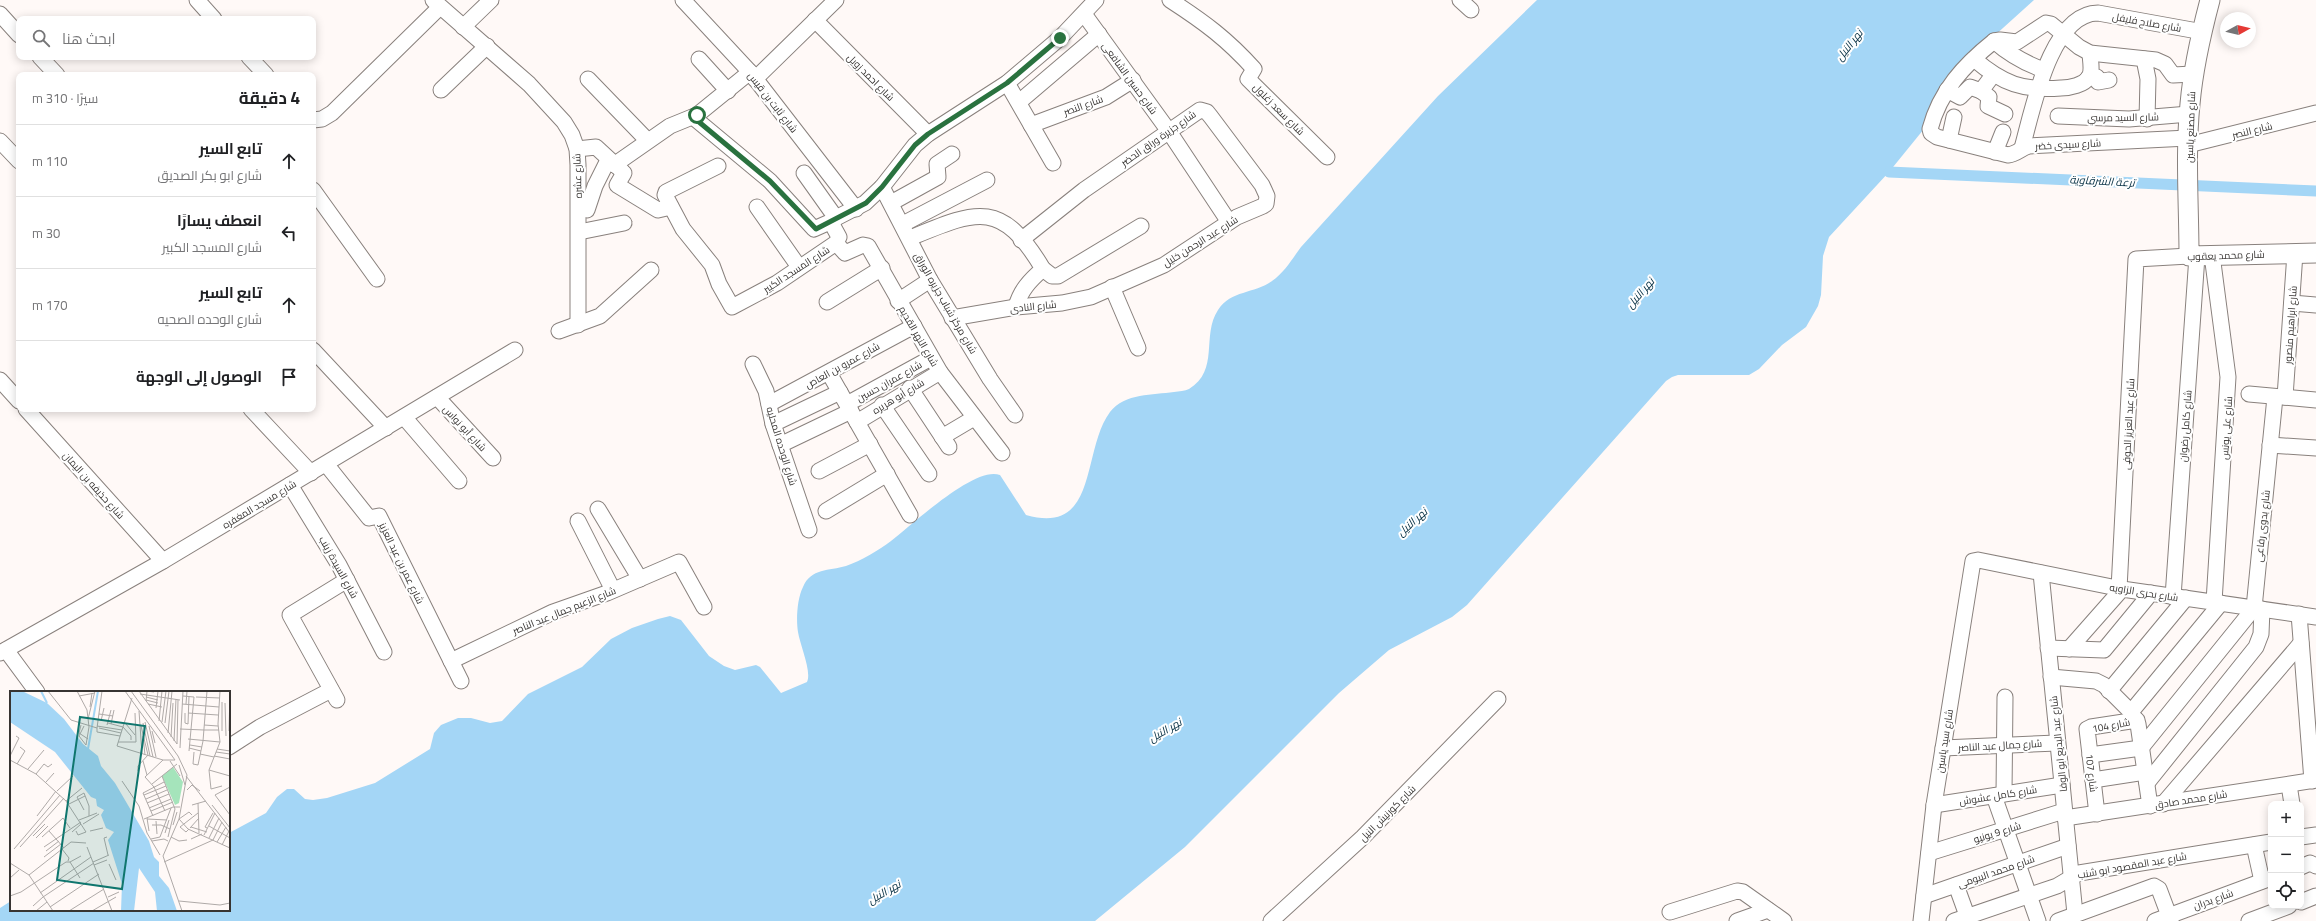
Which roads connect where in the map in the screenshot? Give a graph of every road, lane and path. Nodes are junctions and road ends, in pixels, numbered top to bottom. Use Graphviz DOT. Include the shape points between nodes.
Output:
graph roads {
  1 [pos="197,0"];
  2 [pos="491,0"];
  3 [pos="683,0"];
  4 [pos="836,0"];
  5 [pos="1096,0"];
  6 [pos="1170,0"];
  7 [pos="2210,0"];
  8 [pos="437,3"];
  9 [pos="0,14"];
  10 [pos="1084,14"];
  11 [pos="211,16"];
  12 [pos="815,20"];
  13 [pos="462,27"];
  14 [pos="16,32"];
  15 [pos="2203,32"];
  16 [pos="1099,34"];
  17 [pos="2064,34"];
  18 [pos="1994,41"];
  19 [pos="487,46"];
  20 [pos="2090,53"];
  21 [pos="699,59"];
  22 [pos="1974,59"];
  23 [pos="2144,59"];
  24 [pos="43,60"];
  25 [pos="252,60"];
  26 [pos="2044,70"];
  27 [pos="53,72"];
  28 [pos="263,72"];
  29 [pos="2193,74"];
  30 [pos="753,75"];
  31 [pos="1993,75"];
  32 [pos="2088,78"];
  33 [pos="588,79"];
  34 [pos="1132,80"];
  35 [pos="2109,80"];
  36 [pos="1007,83"];
  37 [pos="441,90"];
  38 [pos="1947,90"];
  39 [pos="2038,90"];
  40 [pos="728,91"];
  41 [pos="1981,91"];
  42 [pos="1018,102"];
  43 [pos="2005,114"];
  44 [pos="2189,114"];
  45 [pos="2058,116"];
  46 [pos="693,117"];
  47 [pos="1954,117"];
  48 [pos="2312,118"];
  49 [pos="316,119"];
  50 [pos="2129,119"];
  51 [pos="2147,119"];
  52 [pos="1031,124"];
  53 [pos="1168,130"];
  54 [pos="2003,132"];
  55 [pos="928,134"];
  56 [pos="647,140"];
  57 [pos="1949,140"];
  58 [pos="0,141"];
  59 [pos="2130,141"];
  60 [pos="2188,142"];
  61 [pos="2022,148"];
  62 [pos="576,149"];
  63 [pos="1995,152"];
  64 [pos="952,154"];
  65 [pos="1327,157"];
  66 [pos="16,158"];
  67 [pos="1053,162"];
  68 [pos="718,166"];
  69 [pos="619,169"];
  70 [pos="804,173"];
  71 [pos="987,180"];
  72 [pos="882,187"];
  73 [pos="316,194"];
  74 [pos="891,203"];
  75 [pos="1266,204"];
  76 [pos="671,207"];
  77 [pos="757,207"];
  78 [pos="856,209"];
  79 [pos="587,210"];
  80 [pos="834,219"];
  81 [pos="1229,222"];
  82 [pos="624,223"];
  83 [pos="903,224"];
  84 [pos="1141,226"];
  85 [pos="579,232"];
  86 [pos="910,238"];
  87 [pos="1021,240"];
  88 [pos="836,243"];
  89 [pos="2295,253"];
  90 [pos="2316,253"];
  91 [pos="2199,256"];
  92 [pos="2136,259"];
  93 [pos="799,267"];
  94 [pos="882,268"];
  95 [pos="1043,269"];
  96 [pos="651,270"];
  97 [pos="377,279"];
  98 [pos="930,280"];
  99 [pos="1112,287"];
  100 [pos="898,301"];
  101 [pos="827,302"];
  102 [pos="2292,303"];
  103 [pos="2316,305"];
  104 [pos="1016,307"];
  105 [pos="952,318"];
  106 [pos="578,325"];
  107 [pos="914,326"];
  108 [pos="559,331"];
  109 [pos="1138,348"];
  110 [pos="515,350"];
  111 [pos="316,353"];
  112 [pos="931,358"];
  113 [pos="753,364"];
  114 [pos="940,372"];
  115 [pos="829,373"];
  116 [pos="0,380"];
  117 [pos="910,388"];
  118 [pos="2250,394"];
  119 [pos="437,397"];
  120 [pos="2280,397"];
  121 [pos="16,398"];
  122 [pos="2316,400"];
  123 [pos="769,404"];
  124 [pos="882,406"];
  125 [pos="848,407"];
  126 [pos="29,412"];
  127 [pos="254,412"];
  128 [pos="1015,415"];
  129 [pos="404,417"];
  130 [pos="974,418"];
  131 [pos="773,424"];
  132 [pos="386,428"];
  133 [pos="870,444"];
  134 [pos="780,445"];
  135 [pos="2270,445"];
  136 [pos="2316,448"];
  137 [pos="1002,453"];
  138 [pos="493,458"];
  139 [pos="326,464"];
  140 [pos="819,471"];
  141 [pos="311,474"];
  142 [pos="887,474"];
  143 [pos="929,474"];
  144 [pos="459,480"];
  145 [pos="290,486"];
  146 [pos="598,508"];
  147 [pos="826,511"];
  148 [pos="910,515"];
  149 [pos="578,521"];
  150 [pos="809,530"];
  151 [pos="163,561"];
  152 [pos="1973,561"];
  153 [pos="2041,574"];
  154 [pos="640,579"];
  155 [pos="347,580"];
  156 [pos="2121,589"];
  157 [pos="613,590"];
  158 [pos="2151,593"];
  159 [pos="2179,598"];
  160 [pos="2217,603"];
  161 [pos="704,607"];
  162 [pos="2258,608"];
  163 [pos="2299,614"];
  164 [pos="2316,617"];
  165 [pos="2301,643"];
  166 [pos="2048,648"];
  167 [pos="2069,649"];
  168 [pos="3,651"];
  169 [pos="384,652"];
  170 [pos="451,661"];
  171 [pos="2051,677"];
  172 [pos="461,681"];
  173 [pos="36,691"];
  174 [pos="2109,691"];
  175 [pos="2005,696"];
  176 [pos="1498,699"];
  177 [pos="2134,716"];
  178 [pos="2087,732"];
  179 [pos="2058,742"];
  180 [pos="2004,745"];
  181 [pos="230,746"];
  182 [pos="1943,748"];
  183 [pos="2141,748"];
  184 [pos="2090,755"];
  185 [pos="2146,777"];
  186 [pos="2093,780"];
  187 [pos="2314,781"];
  188 [pos="2062,785"];
  189 [pos="2289,785"];
  190 [pos="1999,795"];
  191 [pos="2292,801"];
  192 [pos="1934,805"];
  193 [pos="2156,805"];
  194 [pos="2098,814"];
  195 [pos="2065,815"];
  196 [pos="2005,829"];
  197 [pos="2316,835"];
  198 [pos="2304,837"];
  199 [pos="2268,843"];
  200 [pos="2254,845"];
  201 [pos="2068,846"];
  202 [pos="1929,853"];
  203 [pos="2017,863"];
  204 [pos="2304,866"];
  205 [pos="2316,866"];
  206 [pos="2071,876"];
  207 [pos="2267,880"];
  208 [pos="1956,885"];
  209 [pos="2029,895"];
  210 [pos="1924,896"];
  211 [pos="2316,896"];
  212 [pos="2304,901"];
  213 [pos="2282,909"];
  214 [pos="1768,910"];
  215 [pos="1677,914"];
  216 [pos="2074,914"];
  217 [pos="2170,918"];
  218 [pos="1964,919"];
  219 [pos="1271,921"];
  220 [pos="1737,921"];
  221 [pos="1784,921"];
  222 [pos="1921,921"];
  223 [pos="2038,921"];
  224 [pos="2058,921"];
  225 [pos="2155,921"];
  226 [pos="2249,921"];
  1 -- 11 [label="street"];
  2 -- 13 [label="street"];
  3 -- 30 [label="street, شارع ثابت بن قيس"];
  4 -- 12 [label="street"];
  5 -- 10 [label="street"];
  6 -- 65 [label="street, شارع سعد زغلول" via="1222,36 1254,69 1248,79"];
  7 -- 15 [label="main road, شارع مصنع ياسين"];
  8 -- 13 [label="street, شارع عشره"];
  8 -- 49 [label="street" via="332,113"];
  9 -- 14 [label="street"];
  10 -- 16 [label="street, شارع حسين الشافعى"];
  10 -- 36 [label="street"];
  12 -- 30 [label="street"];
  12 -- 55 [label="street, شارع احمد زويل"];
  13 -- 19 [label="street, شارع عشره"];
  15 -- 17 [label="street, شارع صلاح فليفل" via="2090,13 2077,20"];
  15 -- 29 [label="main road, شارع مصنع ياسين"];
  16 -- 34 [label="street, شارع حسين الشافعى"];
  16 -- 42 [label="street"];
  17 -- 18 [label="street" via="2051,24 2044,23 2017,42"];
  17 -- 20 [label="street"];
  17 -- 26 [label="street"];
  18 -- 22 [label="street"];
  18 -- 26 [label="street" via="2015,58"];
  19 -- 37 [label="street"];
  19 -- 62 [label="street, شارع عشره" via="529,84 564,122 572,135"];
  20 -- 23 [label="street"];
  20 -- 32 [label="street"];
  21 -- 40 [label="street"];
  22 -- 31 [label="street"];
  22 -- 38 [label="street" via="1965,66"];
  23 -- 29 [label="street" via="2161,61 2173,75"];
  23 -- 51 [label="street" via="2149,98"];
  24 -- 27 [label="street"];
  25 -- 28 [label="street"];
  26 -- 39 [label="street"];
  29 -- 44 [label="main road, شارع مصنع ياسين"];
  30 -- 40 [label="street"];
  30 -- 78 [label="street, شارع ثابت بن قيس"];
  31 -- 39 [label="street" via="2014,86"];
  31 -- 41 [label="street"];
  32 -- 35 [label="street" via="2097,77 2098,82"];
  32 -- 39 [label="street" via="2073,87"];
  33 -- 56 [label="street"];
  34 -- 52 [label="street, شارع النصر" via="1106,97"];
  34 -- 53 [label="street, شارع حسين الشافعى"];
  36 -- 42 [label="street"];
  36 -- 55 [label="street"];
  38 -- 41 [label="street" via="1960,98 1970,87"];
  38 -- 57 [label="street, شارع سيدى خضر" via="1935,112 1931,133"];
  39 -- 61 [label="street"];
  40 -- 46 [label="street"];
  41 -- 43 [label="street" via="1989,97 1988,106"];
  42 -- 52 [label="street"];
  44 -- 51 [label="street, شارع السيد مرسي"];
  44 -- 60 [label="main road, شارع مصنع ياسين"];
  45 -- 50 [label="street, شارع السيد مرسي"];
  46 -- 56 [label="street" via="670,126"];
  46 -- 80 [label="street" via="770,181 814,229"];
  47 -- 57 [label="street"];
  48 -- 60 [label="street, شارع النصر"];
  50 -- 51 [label="street, شارع السيد مرسي"];
  50 -- 59 [label="street"];
  52 -- 67 [label="street"];
  53 -- 75 [label="street, شارع جزيرة وراق الحضر" via="1195,111 1207,112 1266,191"];
  53 -- 81 [label="street, شارع حسين الشافعى"];
  53 -- 87 [label="street, شارع جزيرة وراق الحضر" via="1084,190"];
  54 -- 63 [label="street"];
  55 -- 72 [label="street" via="903,157"];
  56 -- 69 [label="street"];
  57 -- 63 [label="street, شارع سيدى خضر"];
  58 -- 66 [label="street"];
  59 -- 60 [label="street, شارع سيدى خضر"];
  59 -- 61 [label="street, شارع سيدى خضر"];
  60 -- 91 [label="main road, شارع مصنع ياسين" via="2189,216"];
  61 -- 63 [label="street, شارع سيدى خضر" via="2014,155"];
  62 -- 69 [label="street" via="596,147"];
  62 -- 85 [label="street, شارع عشره"];
  64 -- 74 [label="street" via="937,164 938,177"];
  68 -- 76 [label="street" via="666,192 665,196"];
  69 -- 76 [label="street" via="617,185 658,210"];
  69 -- 79 [label="street" via="595,186"];
  70 -- 80 [label="street"];
  71 -- 83 [label="street"];
  72 -- 74 [label="street, شارع مركز شباب جزيره الوراق"];
  72 -- 78 [label="street"];
  73 -- 97 [label="street"];
  74 -- 83 [label="street, شارع مركز شباب جزيره الوراق"];
  75 -- 81 [label="street, شارع عبد الرحمن خليل"];
  76 -- 93 [label="street, شارع المسجد الكبير" via="689,238 712,265 732,307"];
  77 -- 93 [label="street"];
  78 -- 80 [label="street"];
  80 -- 88 [label="street, شارع المسجد الكبير" via="839,237"];
  81 -- 99 [label="street, شارع عبد الرحمن خليل" via="1164,265"];
  82 -- 85 [label="street"];
  83 -- 86 [label="street, شارع مركز شباب جزيره الوراق"];
  84 -- 95 [label="street" via="1058,276 1052,276"];
  85 -- 106 [label="street, شارع عشره"];
  86 -- 87 [label="street" via="960,218 976,215 996,218"];
  86 -- 98 [label="street, شارع مركز شباب جزيره الوراق"];
  87 -- 95 [label="street"];
  88 -- 93 [label="street, شارع المسجد الكبير"];
  88 -- 94 [label="street, شارع النهر القديم" via="846,253 863,245 868,246"];
  89 -- 90 [label="main road, شارع محمد يعقوب"];
  89 -- 91 [label="main road, شارع محمد يعقوب"];
  89 -- 102 [label="street, شارع ابراهيم منصور"];
  91 -- 92 [label="street, شارع محمد يعقوب"];
  91 -- 159 [label="street, شارع كامل رضوان"];
  91 -- 160 [label="street, شارع على يونس" via="2228,377"];
  92 -- 156 [label="street, شارع عبد العزيز الحوفى"];
  94 -- 100 [label="street, شارع النهر القديم"];
  94 -- 101 [label="street"];
  95 -- 104 [label="street" via="1025,286"];
  96 -- 106 [label="street" via="600,316"];
  98 -- 100 [label="street"];
  98 -- 105 [label="street, شارع مركز شباب جزيره الوراق"];
  99 -- 104 [label="street, شارع النادى" via="1075,301"];
  99 -- 109 [label="street"];
  100 -- 107 [label="street, شارع النهر القديم"];
  102 -- 103 [label="street"];
  102 -- 120 [label="street, شارع ابراهيم منصور"];
  104 -- 105 [label="street, شارع النادى"];
  105 -- 128 [label="street, شارع مركز شباب جزيره الوراق"];
  106 -- 108 [label="street"];
  107 -- 112 [label="street, شارع النهر القديم"];
  107 -- 115 [label="street, شارع عمرو بن العاص"];
  110 -- 119 [label="street, شارع مسجد المغفره"];
  111 -- 132 [label="street"];
  112 -- 114 [label="street, شارع النهر القديم"];
  112 -- 125 [label="street, شارع عمران حسين"];
  113 -- 123 [label="street, شارع الوحده المحليه" via="766,391"];
  114 -- 117 [label="street, شارع أبو هريره"];
  114 -- 130 [label="street, شارع النهر القديم"];
  115 -- 123 [label="street, شارع عمرو بن العاص"];
  115 -- 125 [label="street"];
  116 -- 121 [label="street"];
  117 -- 124 [label="street, شارع أبو هريره"];
  117 -- 130 [label="street" via="946,442"];
  118 -- 120 [label="street"];
  119 -- 129 [label="street, شارع مسجد المغفره"];
  119 -- 138 [label="street, شارع أبو نواس"];
  120 -- 122 [label="street"];
  120 -- 135 [label="street, شارع بدوى رفاعى"];
  123 -- 131 [label="street, شارع الوحده المحليه"];
  124 -- 125 [label="street, شارع أبو هريره"];
  124 -- 143 [label="street"];
  125 -- 131 [label="street, شارع عمران حسين"];
  125 -- 133 [label="street"];
  125 -- 134 [label="street"];
  126 -- 151 [label="street, شارع حذيفه بن اليمان"];
  127 -- 141 [label="street"];
  129 -- 132 [label="street, شارع مسجد المغفره"];
  129 -- 144 [label="street"];
  130 -- 137 [label="street, شارع النهر القديم"];
  131 -- 134 [label="street, شارع الوحده المحليه"];
  132 -- 139 [label="street, شارع مسجد المغفره"];
  133 -- 140 [label="street"];
  133 -- 142 [label="street"];
  134 -- 150 [label="street, شارع الوحده المحليه"];
  135 -- 136 [label="street"];
  135 -- 162 [label="street, شارع بدوى رفاعى"];
  139 -- 141 [label="street, شارع مسجد المغفره"];
  139 -- 170 [label="street, شارع عمر بن عبد العزيز" via="369,518 378,516"];
  141 -- 145 [label="street, شارع مسجد المغفره"];
  142 -- 147 [label="street"];
  142 -- 148 [label="street"];
  145 -- 151 [label="street, شارع مسجد المغفره"];
  145 -- 155 [label="street, شارع السيدة زينب"];
  146 -- 154 [label="street"];
  149 -- 157 [label="street"];
  151 -- 168 [label="street, شارع مسجد المغفره"];
  152 -- 153 [label="street, شارع بحرى الزاويه"];
  152 -- 182 [label="street, شارع سيد ياسين"];
  153 -- 156 [label="street, شارع بحرى الزاويه"];
  153 -- 166 [label="street, شارع عبد البديع ابو الوفا"];
  154 -- 157 [label="street, شارع الزعيم جمال عبد الناصر"];
  154 -- 161 [label="street, شارع الزعيم جمال عبد الناصر" via="679,562"];
  155 -- 169 [label="street, شارع السيدة زينب"];
  155 -- 181 [label="street" via="290,615 334,695 260,727"];
  156 -- 158 [label="street, شارع بحرى الزاويه"];
  156 -- 167 [label="street"];
  157 -- 170 [label="street, شارع الزعيم جمال عبد الناصر" via="553,612"];
  158 -- 159 [label="street, شارع بحرى الزاويه"];
  158 -- 167 [label="street" via="2104,650"];
  159 -- 160 [label="street, شارع بحرى الزاويه"];
  159 -- 174 [label="street"];
  160 -- 162 [label="street, شارع بحرى الزاويه"];
  160 -- 177 [label="street"];
  162 -- 163 [label="street, شارع بحرى الزاويه"];
  162 -- 183 [label="street"];
  162 -- 185 [label="street, شارع بدوى رفاعى" via="2261,634 2256,647"];
  163 -- 164 [label="street, شارع بحرى الزاويه"];
  163 -- 165 [label="street"];
  165 -- 187 [label="street"];
  165 -- 193 [label="street"];
  166 -- 167 [label="street"];
  166 -- 171 [label="street, شارع عبد البديع ابو الوفا"];
  168 -- 173 [label="street"];
  170 -- 172 [label="street, شارع عمر بن عبد العزيز"];
  171 -- 174 [label="street" via="2096,681"];
  171 -- 179 [label="street, شارع عبد البديع ابو الوفا"];
  174 -- 177 [label="street"];
  175 -- 180 [label="street"];
  176 -- 219 [label="street, شارع كورنيش النيل" via="1363,837"];
  177 -- 178 [label="street, شارع 104" via="2091,726"];
  177 -- 183 [label="street"];
  178 -- 184 [label="street, شارع 107"];
  179 -- 180 [label="street, شارع جمال عبد الناصر"];
  179 -- 188 [label="street, شارع عبد البديع ابو الوفا"];
  180 -- 182 [label="street, شارع جمال عبد الناصر"];
  180 -- 190 [label="street"];
  182 -- 192 [label="street, شارع سيد ياسين"];
  183 -- 184 [label="street"];
  183 -- 185 [label="street"];
  184 -- 186 [label="street, شارع 107"];
  185 -- 186 [label="street"];
  185 -- 193 [label="street"];
  186 -- 194 [label="street, شارع 107"];
  187 -- 189 [label="street, شارع محمد صادق"];
  188 -- 190 [label="street, شارع كامل عشوش"];
  188 -- 195 [label="street, شارع عبد البديع ابو الوفا"];
  189 -- 191 [label="street"];
  189 -- 193 [label="street, شارع محمد صادق"];
  190 -- 192 [label="street, شارع كامل عشوش"];
  190 -- 196 [label="street"];
  192 -- 202 [label="street, شارع سيد ياسين"];
  193 -- 194 [label="street, شارع محمد صادق"];
  194 -- 195 [label="street, شارع محمد صادق"];
  195 -- 196 [label="street, شارع 9 يونيو"];
  195 -- 201 [label="street, شارع عبد البديع ابو الوفا"];
  196 -- 202 [label="street, شارع 9 يونيو"];
  196 -- 203 [label="street"];
  197 -- 198 [label="street"];
  199 -- 200 [label="street, شارع عبد المقصود ابو شنب"];
  200 -- 206 [label="street, شارع عبد المقصود ابو شنب"];
  200 -- 207 [label="street"];
  201 -- 203 [label="street, شارع محمد البيومى"];
  201 -- 206 [label="street, شارع عبد البديع ابو الوفا"];
  202 -- 210 [label="street, شارع سيد ياسين"];
  203 -- 208 [label="street, شارع محمد البيومى"];
  203 -- 209 [label="street"];
  204 -- 205 [label="street" via="2310,863"];
  206 -- 209 [label="street, شارع عبد المقصود ابو شنب" via="2057,886"];
  206 -- 216 [label="street, شارع عبد البديع ابو الوفا"];
  207 -- 217 [label="street, شارع بدران"];
  208 -- 210 [label="street, شارع محمد البيومى"];
  208 -- 218 [label="street"];
  209 -- 218 [label="street, شارع عبد المقصود ابو شنب"];
  209 -- 223 [label="street"];
  210 -- 222 [label="street, شارع سيد ياسين"];
  211 -- 212 [label="street"];
  213 -- 226 [label="street"];
  214 -- 215 [label="street" via="1743,892 1737,891"];
  214 -- 220 [label="street"];
  214 -- 221 [label="street"];
  216 -- 217 [label="street" via="2154,886 2159,889"];
  216 -- 224 [label="street"];
  217 -- 225 [label="street, شارع بدران"];
}
